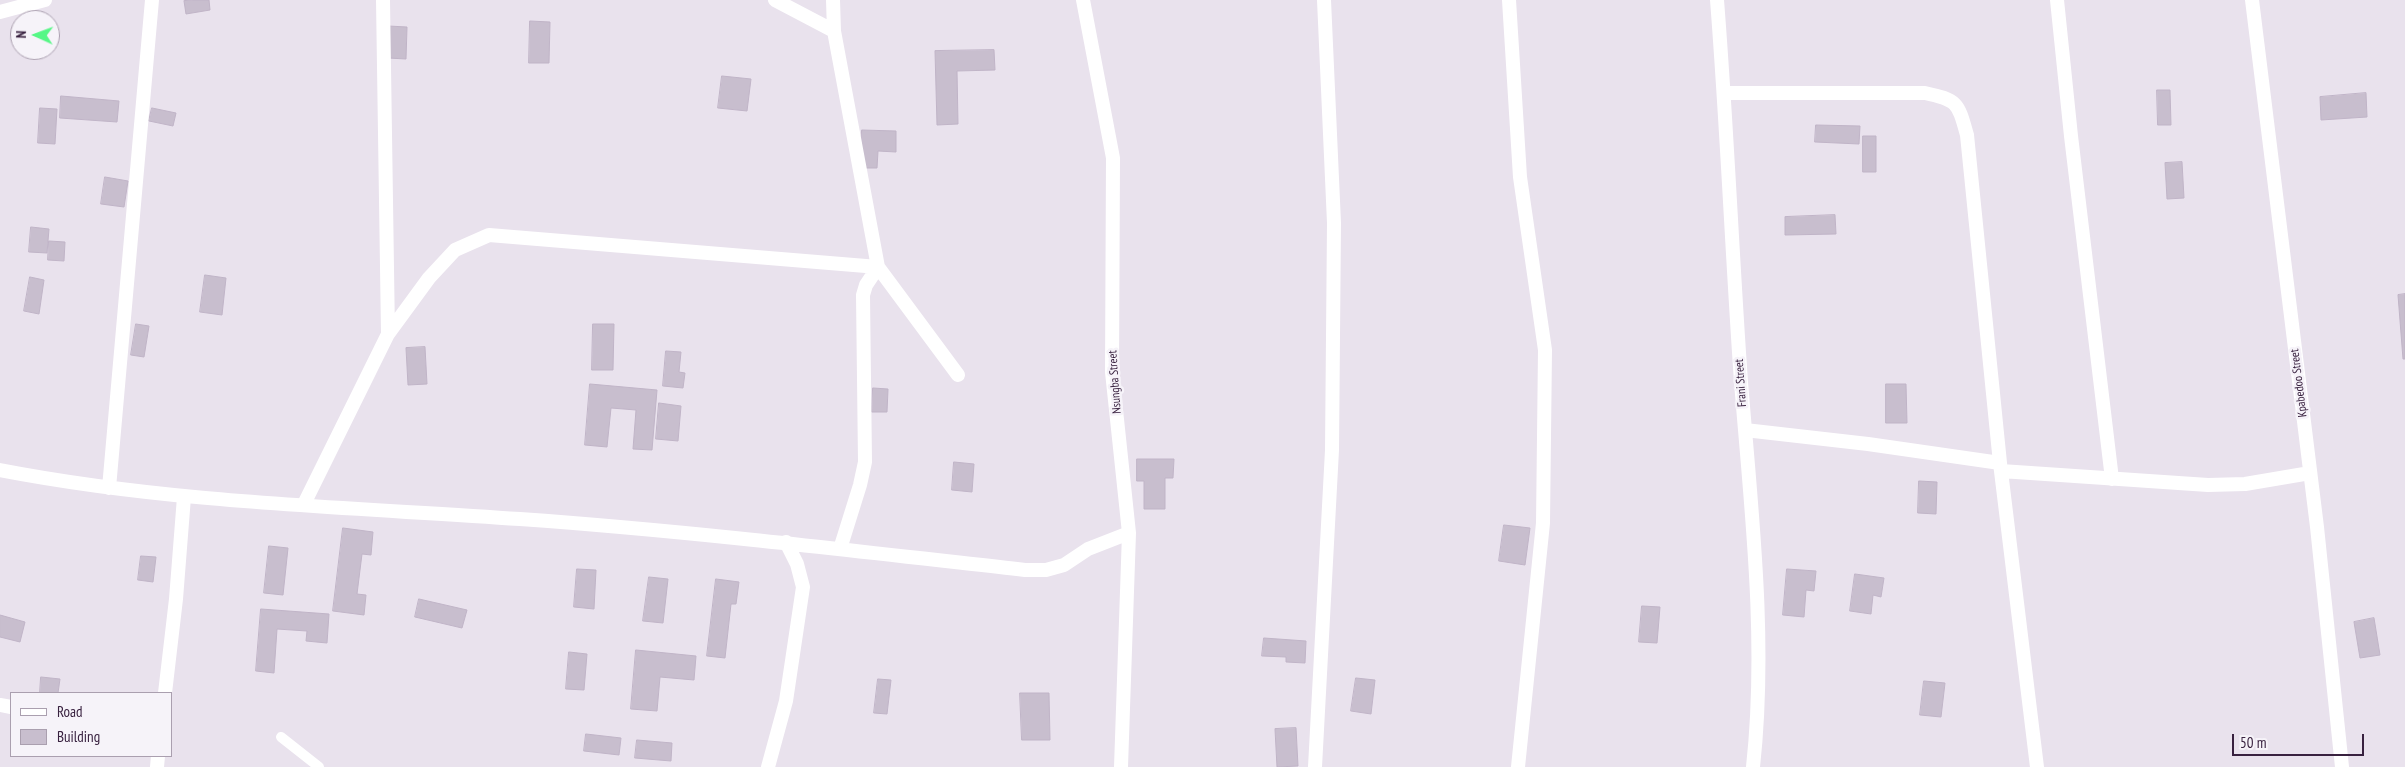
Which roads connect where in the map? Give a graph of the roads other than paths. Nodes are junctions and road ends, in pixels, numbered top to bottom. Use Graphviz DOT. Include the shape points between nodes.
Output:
graph roads {
  1 [pos="45,0"];
  2 [pos="152,0"];
  3 [pos="382,0"];
  4 [pos="775,0"];
  5 [pos="833,0"];
  6 [pos="1083,0"];
  7 [pos="1324,0"];
  8 [pos="1509,0"];
  9 [pos="1716,0"];
  10 [pos="2057,0"];
  11 [pos="2252,0"];
  12 [pos="0,12"];
  13 [pos="834,31"];
  14 [pos="1724,93"];
  15 [pos="878,267"];
  16 [pos="388,334"];
  17 [pos="958,375"];
  18 [pos="1745,430"];
  19 [pos="2001,467"];
  20 [pos="0,470"];
  21 [pos="2310,473"];
  22 [pos="2112,479"];
  23 [pos="109,488"];
  24 [pos="184,497"];
  25 [pos="304,504"];
  26 [pos="1129,533"];
  27 [pos="786,542"];
  28 [pos="840,549"];
  29 [pos="165,692"];
  30 [pos="281,737"];
  31 [pos="319,767"];
  32 [pos="768,767"];
  33 [pos="1121,767"];
  34 [pos="1316,767"];
  35 [pos="1518,767"];
  36 [pos="1753,767"];
  37 [pos="2038,767"];
  38 [pos="2342,767"];
  1 -- 12 [label="street"];
  2 -- 23 [label="street"];
  3 -- 16 [label="street"];
  4 -- 13 [label="street"];
  5 -- 13 [label="street"];
  6 -- 26 [label="street, Nsungba Street" via="1112,158 1112,372"];
  7 -- 34 [label="street" via="1334,223 1332,420"];
  8 -- 35 [label="street" via="1520,177 1545,350 1543,523"];
  9 -- 14 [label="street, Frani Street"];
  10 -- 22 [label="street" via="2070,136"];
  11 -- 21 [label="street, Kpabedoo Street"];
  13 -- 15 [label="street"];
  14 -- 18 [label="street, Frani Street"];
  14 -- 19 [label="street" via="1925,93 1949,98 1960,110 1966,135"];
  15 -- 16 [label="street" via="489,235 455,250 429,278"];
  15 -- 17 [label="street"];
  15 -- 28 [label="street" via="863,295 865,462"];
  16 -- 25 [label="street"];
  18 -- 19 [label="street" via="1868,444"];
  18 -- 36 [label="street, Frani Street" via="1756,577 1758,725"];
  19 -- 22 [label="street"];
  19 -- 37 [label="street"];
  20 -- 23 [label="street"];
  21 -- 22 [label="street" via="2245,484"];
  21 -- 38 [label="street, Kpabedoo Street"];
  23 -- 24 [label="street"];
  24 -- 25 [label="street"];
  24 -- 29 [label="street"];
  25 -- 27 [label="street"];
  26 -- 28 [label="street" via="1088,549 1064,566 1046,570"];
  26 -- 33 [label="street, Nsungba Street"];
  27 -- 28 [label="street"];
  27 -- 32 [label="street" via="797,564 803,587 786,701"];
  30 -- 31 [label="lane"];
}
